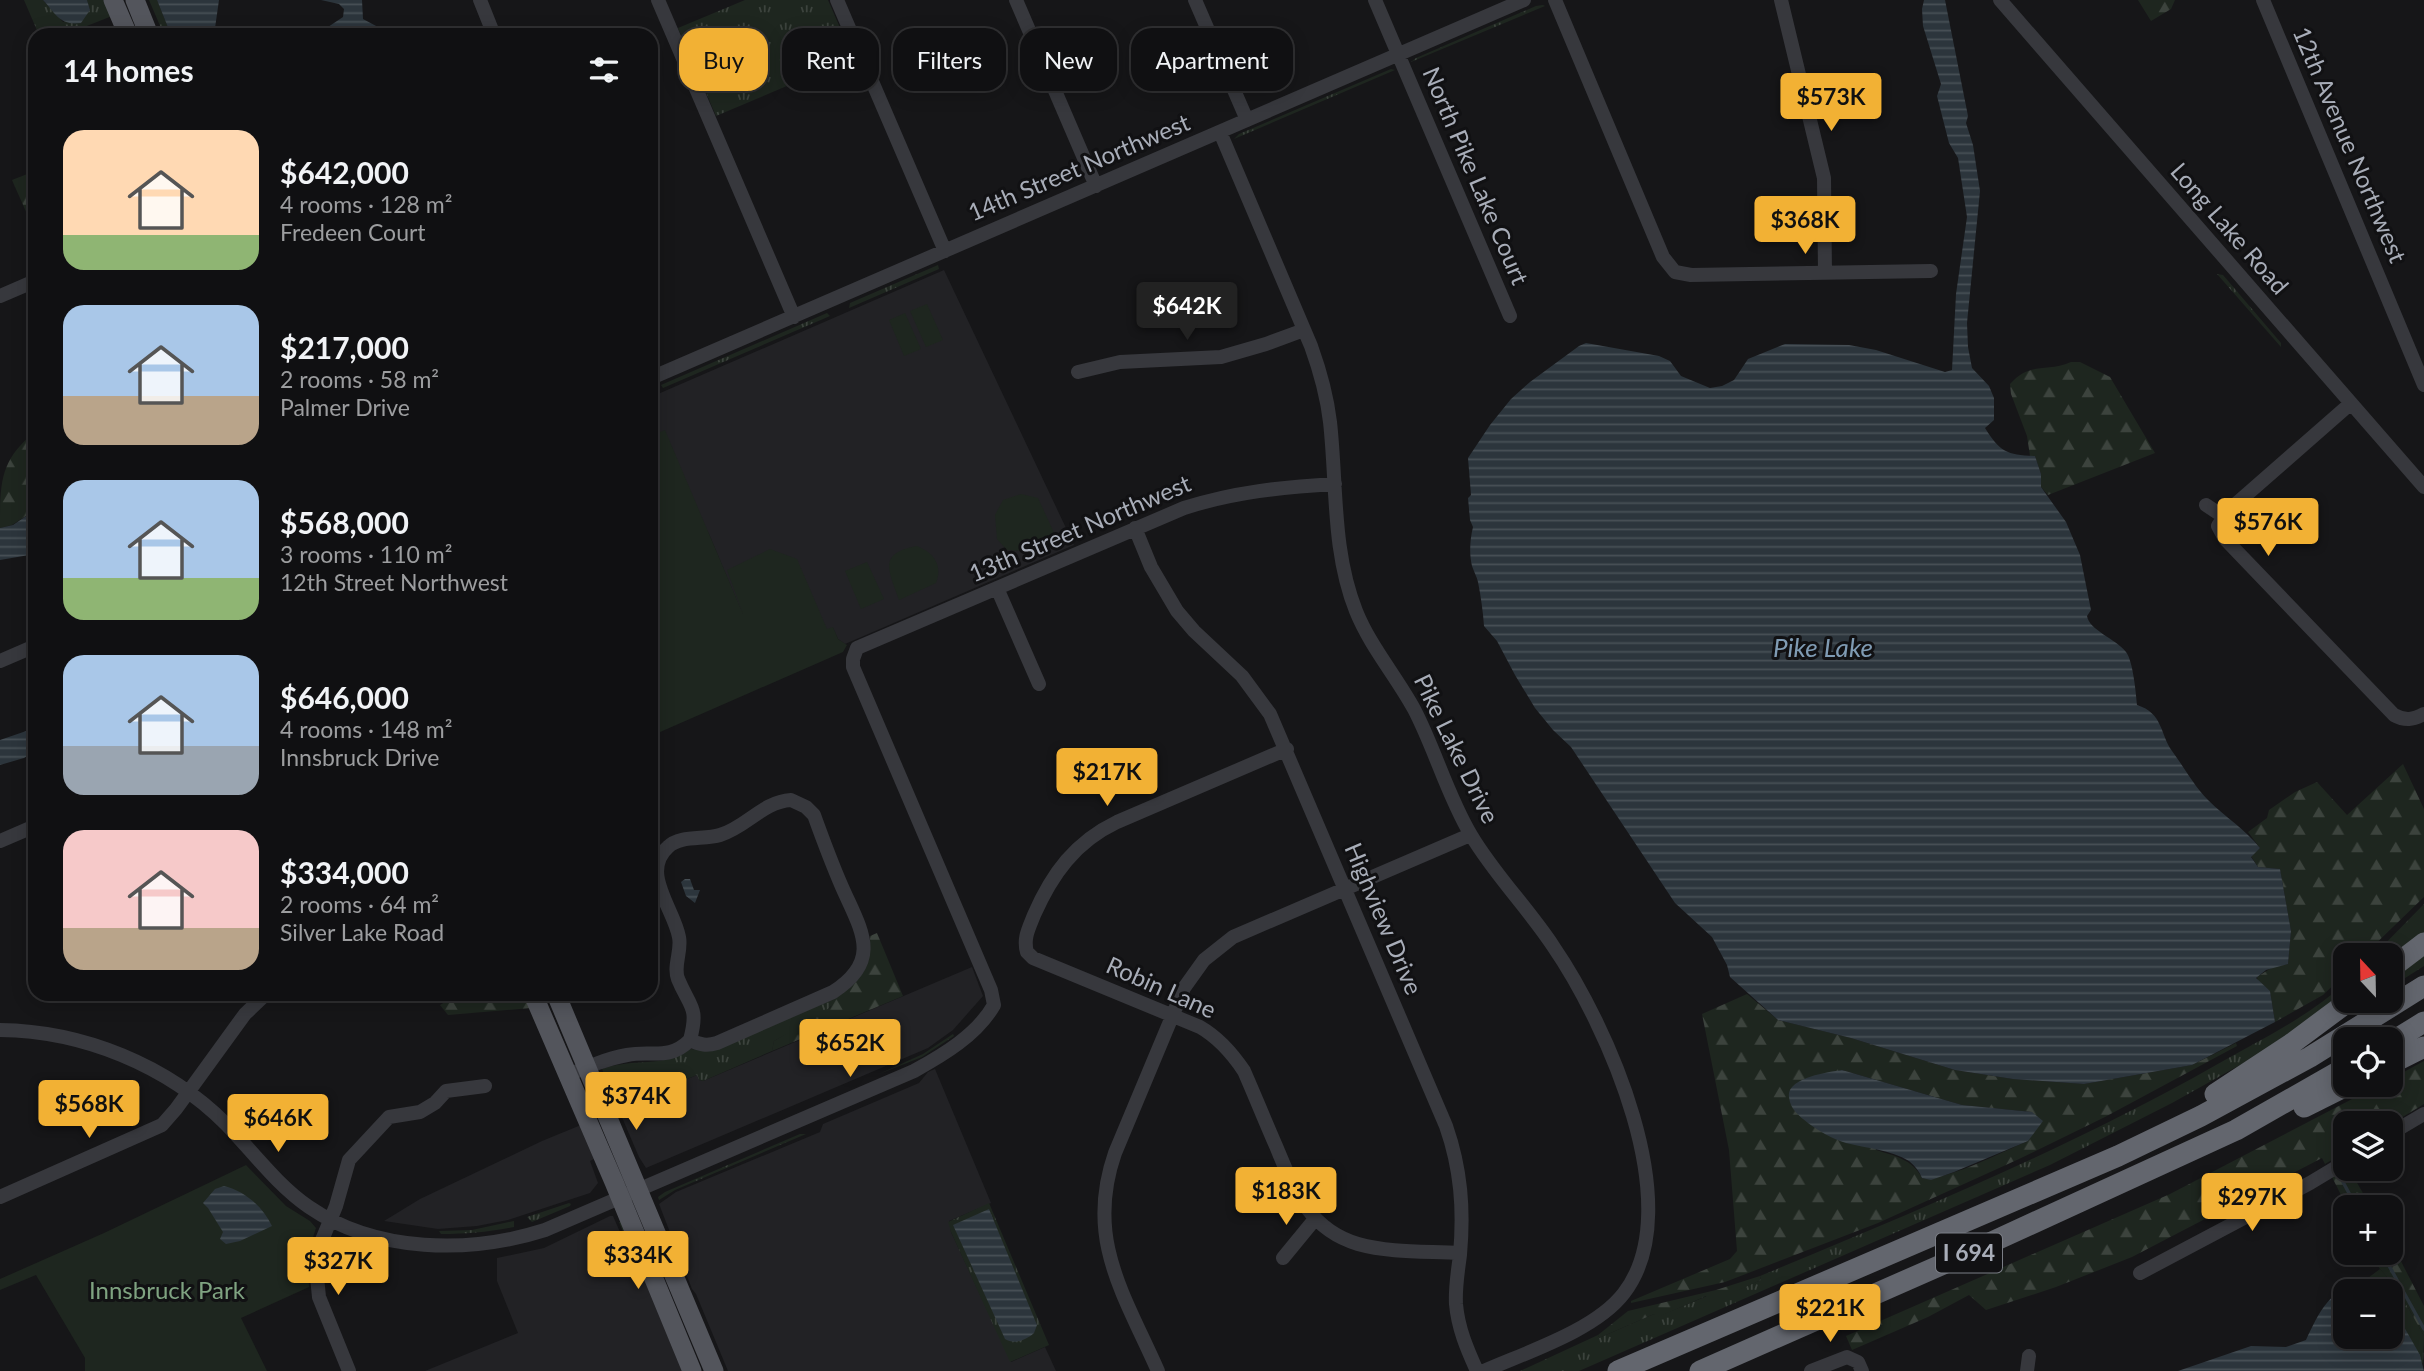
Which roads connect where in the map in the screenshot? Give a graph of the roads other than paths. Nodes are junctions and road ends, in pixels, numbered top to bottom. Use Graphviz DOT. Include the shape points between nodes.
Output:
graph roads {
  1 [pos="113,0"];
  2 [pos="135,0"];
  3 [pos="480,0"];
  4 [pos="658,0"];
  5 [pos="837,0"];
  6 [pos="1016,0"];
  7 [pos="1195,0"];
  8 [pos="1375,0"];
  9 [pos="1524,0"];
  10 [pos="1555,0"];
  11 [pos="1781,0"];
  12 [pos="2000,0"];
  13 [pos="2263,0"];
  14 [pos="125,28"];
  15 [pos="146,28"];
  16 [pos="491,28"];
  17 [pos="1399,55"];
  18 [pos="1247,120"];
  19 [pos="1220,132"];
  20 [pos="1096,186"];
  21 [pos="945,251"];
  22 [pos="1931,271"];
  23 [pos="1825,273"];
  24 [pos="28,284"];
  25 [pos="0,296"];
  26 [pos="1510,316"];
  27 [pos="794,317"];
  28 [pos="1304,330"];
  29 [pos="1078,372"];
  30 [pos="658,375"];
  31 [pos="2424,385"];
  32 [pos="2350,404"];
  33 [pos="1335,484"];
  34 [pos="2424,488"];
  35 [pos="2206,505"];
  36 [pos="2224,517"];
  37 [pos="1135,528"];
  38 [pos="997,588"];
  39 [pos="28,649"];
  40 [pos="0,661"];
  41 [pos="1039,684"];
  42 [pos="2424,714"];
  43 [pos="1287,749"];
  44 [pos="28,829"];
  45 [pos="1470,835"];
  46 [pos="0,841"];
  47 [pos="658,866"];
  48 [pos="658,878"];
  49 [pos="1345,888"];
  50 [pos="2424,943"];
  51 [pos="2403,960"];
  52 [pos="2424,986"];
  53 [pos="259,1001"];
  54 [pos="536,1001"];
  55 [pos="559,1001"];
  56 [pos="2333,1013"];
  57 [pos="1172,1015"];
  58 [pos="2424,1023"];
  59 [pos="0,1030"];
  60 [pos="2403,1035"];
  61 [pos="690,1040"];
  62 [pos="2424,1047"];
  63 [pos="2403,1058"];
  64 [pos="587,1067"];
  65 [pos="568,1075"];
  66 [pos="2333,1075"];
  67 [pos="485,1086"];
  68 [pos="187,1092"];
  69 [pos="2333,1092"];
  70 [pos="2424,1114"];
  71 [pos="2403,1126"];
  72 [pos="2236,1130"];
  73 [pos="2333,1169"];
  74 [pos="629,1194"];
  75 [pos="0,1197"];
  76 [pos="330,1219"];
  77 [pos="1315,1219"];
  78 [pos="1946,1232"];
  79 [pos="1460,1254"];
  80 [pos="1283,1258"];
  81 [pos="2140,1273"];
  82 [pos="2029,1356"];
  83 [pos="349,1371"];
  84 [pos="692,1371"];
  85 [pos="714,1371"];
  86 [pos="1158,1371"];
  87 [pos="1477,1371"];
  88 [pos="1484,1371"];
  89 [pos="1618,1371"];
  90 [pos="1700,1371"];
  91 [pos="1811,1371"];
  92 [pos="1862,1371"];
  93 [pos="2027,1371"];
  1 -- 14 [label="main road"];
  2 -- 15 [label="main road"];
  3 -- 16 [label="street"];
  4 -- 27 [label="street"];
  5 -- 21 [label="street"];
  6 -- 20 [label="street"];
  7 -- 18 [label="street"];
  8 -- 17 [label="street, North Pike Lake Court"];
  9 -- 17 [label="street, 14th Street Northwest"];
  10 -- 23 [label="street" via="1663,257 1675,272"];
  11 -- 23 [label="street" via="1824,178"];
  12 -- 32 [label="street, Long Lake Road"];
  13 -- 31 [label="street, 12th Avenue Northwest"];
  17 -- 18 [label="street, 14th Street Northwest"];
  17 -- 26 [label="street, North Pike Lake Court"];
  18 -- 19 [label="street, 14th Street Northwest"];
  19 -- 20 [label="street, 14th Street Northwest"];
  19 -- 28 [label="street, Pike Lake Drive"];
  20 -- 21 [label="street, 14th Street Northwest"];
  21 -- 27 [label="street, 14th Street Northwest"];
  22 -- 23 [label="street"];
  24 -- 25 [label="street"];
  27 -- 30 [label="street, 14th Street Northwest"];
  28 -- 29 [label="street" via="1222,357 1120,362"];
  28 -- 33 [label="street, Pike Lake Drive" via="1326,396"];
  32 -- 34 [label="street, Long Lake Road"];
  32 -- 36 [label="street"];
  33 -- 37 [label="street, 13th Street Northwest" via="1254,490 1214,499"];
  33 -- 45 [label="street, Pike Lake Drive" via="1342,567 1357,612 1414,709"];
  35 -- 36 [label="street"];
  36 -- 42 [label="street" via="2218,526 2225,539 2394,715 2410,719"];
  37 -- 38 [label="street, 13th Street Northwest"];
  37 -- 43 [label="street, Highview Drive" via="1177,611 1257,694"];
  38 -- 41 [label="street"];
  38 -- 74 [label="street, 13th Street Northwest" via="862,645 854,653 853,667 991,990 994,1005 989,1014 933,1061"];
  39 -- 40 [label="street"];
  43 -- 49 [label="street, Highview Drive"];
  43 -- 57 [label="street, Robin Lane" via="1096,832 1047,886 1026,935 1027,952"];
  44 -- 46 [label="street"];
  45 -- 49 [label="street"];
  45 -- 88 [label="street, Pike Lake Drive" via="1552,944 1598,1024 1633,1120 1647,1198 1647,1239 1623,1294 1592,1321"];
  47 -- 61 [label="street" via="669,845 738,827 779,801 798,803 814,816 862,930 863,953 846,984 717,1042 707,1045"];
  48 -- 61 [label="street" via="680,939 678,979 695,1013"];
  49 -- 57 [label="street" via="1217,949 1184,988"];
  49 -- 79 [label="street, Highview Drive" via="1455,1150 1462,1200"];
  50 -- 51 [label="highway"];
  52 -- 78 [label="highway, I 694" via="2213,1110"];
  53 -- 68 [label="street"];
  54 -- 65 [label="main road"];
  55 -- 64 [label="main road"];
  56 -- 78 [label="highway" via="2200,1103"];
  57 -- 77 [label="street, Robin Lane" via="1214,1035 1236,1058 1296,1194"];
  57 -- 86 [label="street" via="1115,1153 1103,1212 1108,1255"];
  58 -- 60 [label="highway"];
  59 -- 68 [label="street" via="43,1033 101,1047"];
  61 -- 64 [label="street" via="669,1054 631,1054"];
  62 -- 63 [label="highway"];
  64 -- 65 [label="street"];
  64 -- 74 [label="main road"];
  65 -- 74 [label="main road"];
  66 -- 72 [label="highway, I 694"];
  67 -- 76 [label="street" via="446,1091 420,1112 389,1117 349,1160"];
  68 -- 75 [label="street" via="176,1110 151,1132"];
  68 -- 76 [label="street" via="223,1122 291,1193"];
  69 -- 72 [label="highway"];
  70 -- 71 [label="street"];
  72 -- 90 [label="highway, I 694"];
  73 -- 81 [label="street"];
  74 -- 76 [label="street" via="545,1230 484,1244 401,1241 360,1232"];
  74 -- 84 [label="main road"];
  74 -- 85 [label="main road"];
  76 -- 83 [label="street" via="316,1267 319,1297"];
  77 -- 79 [label="street, Robin Lane" via="1356,1243"];
  77 -- 80 [label="street"];
  78 -- 89 [label="highway, I 694"];
  79 -- 87 [label="street, Highview Drive" via="1458,1323"];
  82 -- 93 [label="street"];
  91 -- 92 [label="street" via="1841,1358 1853,1358"];
}
